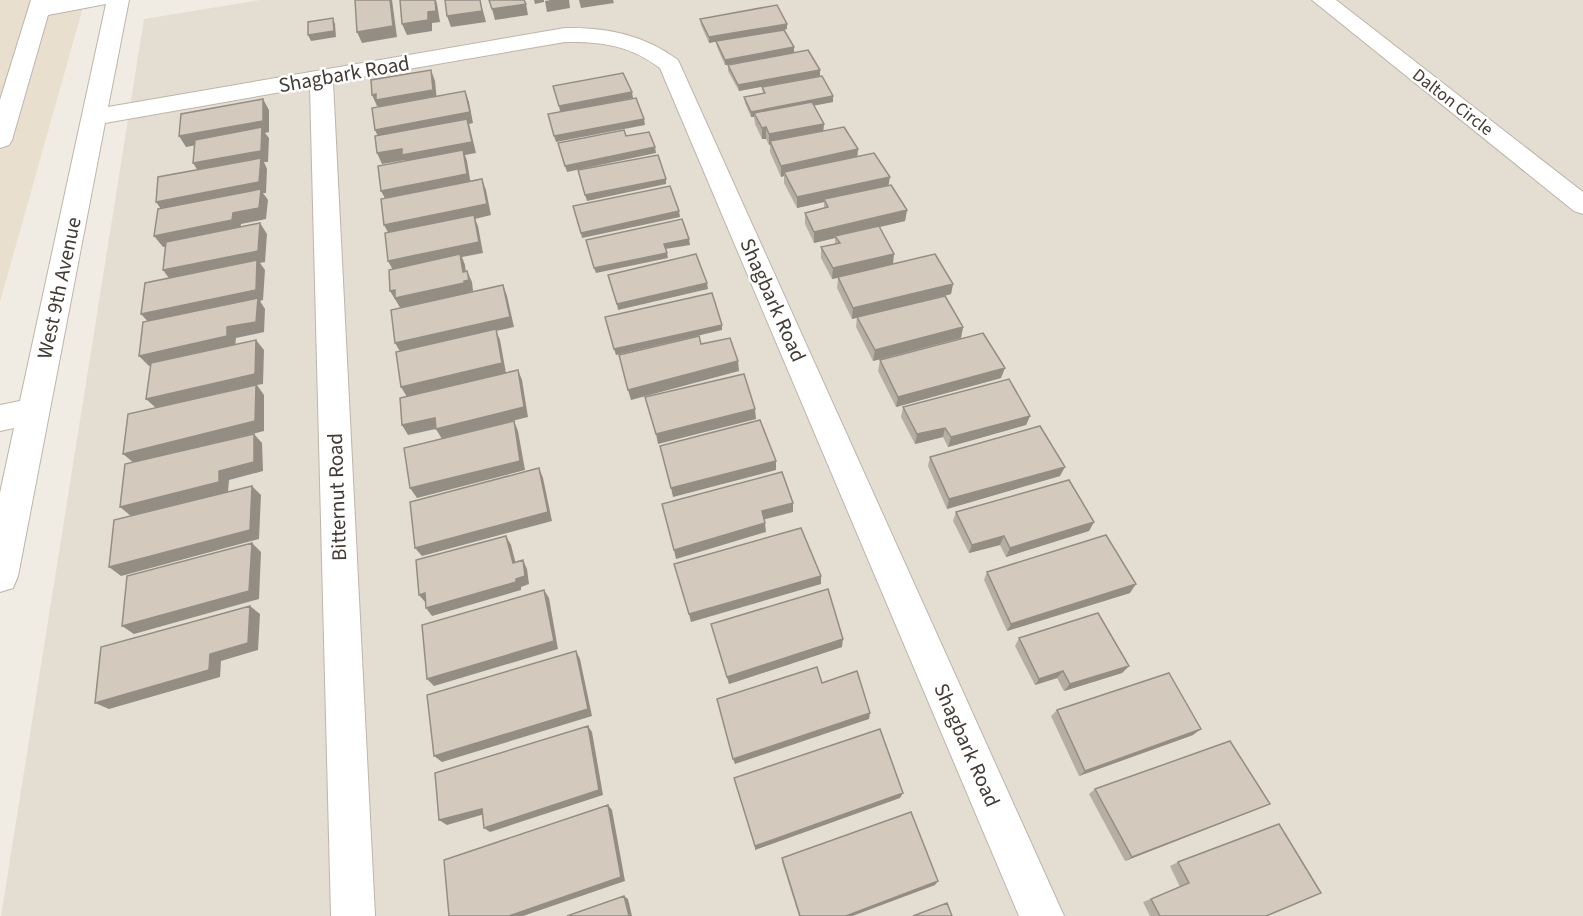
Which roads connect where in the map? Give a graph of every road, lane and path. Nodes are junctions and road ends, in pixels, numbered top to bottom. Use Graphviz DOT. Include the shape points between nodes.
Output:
graph roads {
  1 [pos="99,0"];
  2 [pos="118,0"];
  3 [pos="1323,0"];
  4 [pos="41,5"];
  5 [pos="321,78"];
  6 [pos="97,105"];
  7 [pos="0,140"];
  8 [pos="1583,205"];
  9 [pos="34,411"];
  10 [pos="0,418"];
  11 [pos="0,576"];
  12 [pos="353,916"];
  13 [pos="1042,916"];
  1 -- 4 [label="street"];
  2 -- 6 [label="street, West 9th Avenue"];
  3 -- 8 [label="street, Dalton Circle"];
  4 -- 7 [label="street"];
  5 -- 6 [label="street, Shagbark Road"];
  5 -- 12 [label="street, Bitternut Road"];
  5 -- 13 [label="street, Shagbark Road" via="588,34 632,42 653,51 670,65"];
  6 -- 9 [label="street, West 9th Avenue"];
  9 -- 10 [label="street"];
  9 -- 11 [label="street, West 9th Avenue"];
}
